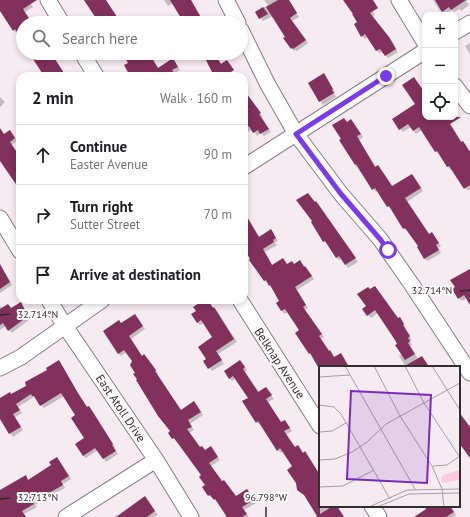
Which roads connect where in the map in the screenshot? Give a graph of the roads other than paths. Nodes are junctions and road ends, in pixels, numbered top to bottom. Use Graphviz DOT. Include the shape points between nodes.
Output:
graph roads {
  1 [pos="48,0"];
  2 [pos="226,0"];
  3 [pos="398,0"];
  4 [pos="58,16"];
  5 [pos="234,16"];
  6 [pos="470,23"];
  7 [pos="458,30"];
  8 [pos="422,39"];
  9 [pos="248,44"];
  10 [pos="422,54"];
  11 [pos="86,60"];
  12 [pos="94,72"];
  13 [pos="458,90"];
  14 [pos="470,106"];
  15 [pos="296,134"];
  16 [pos="248,164"];
  17 [pos="0,218"];
  18 [pos="16,244"];
  19 [pos="52,304"];
  20 [pos="96,304"];
  21 [pos="243,304"];
  22 [pos="65,326"];
  23 [pos="0,368"];
  24 [pos="470,373"];
  25 [pos="319,424"];
  26 [pos="156,460"];
  27 [pos="373,507"];
  28 [pos="66,517"];
  29 [pos="191,517"];
  30 [pos="379,517"];
  1 -- 4 [label="street"];
  2 -- 5 [label="street"];
  3 -- 8 [label="street"];
  6 -- 7 [label="street"];
  9 -- 15 [label="street"];
  10 -- 15 [label="street"];
  11 -- 12 [label="street"];
  13 -- 14 [label="street"];
  15 -- 16 [label="street"];
  15 -- 24 [label="street" via="341,194 380,239"];
  17 -- 18 [label="street"];
  19 -- 22 [label="street, East Atoll Drive"];
  20 -- 22 [label="street"];
  21 -- 25 [label="street, Belknap Avenue"];
  22 -- 23 [label="street" via="21,357"];
  22 -- 26 [label="street, East Atoll Drive"];
  26 -- 28 [label="street"];
  26 -- 29 [label="street, East Atoll Drive"];
  27 -- 30 [label="street"];
}
